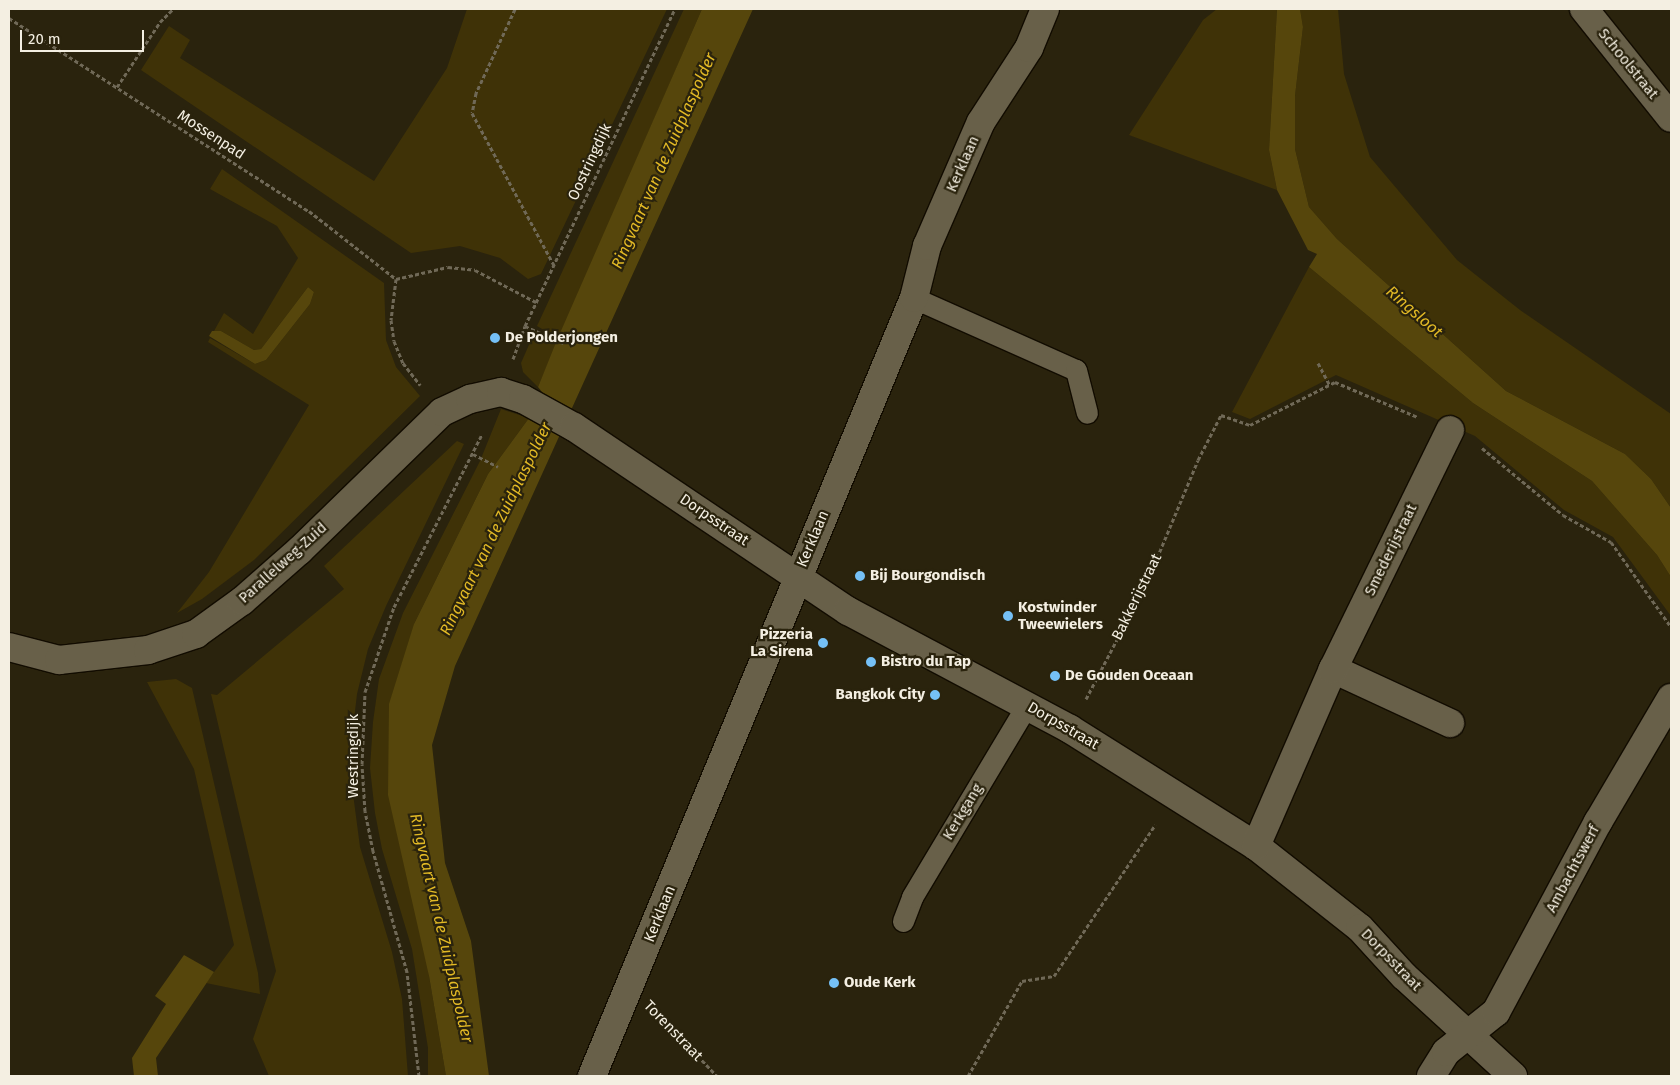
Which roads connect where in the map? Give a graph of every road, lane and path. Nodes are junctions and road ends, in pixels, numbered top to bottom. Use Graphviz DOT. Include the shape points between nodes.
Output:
graph roads {
  1 [pos="173,9"];
  2 [pos="516,9"];
  3 [pos="675,9"];
  4 [pos="1046,9"];
  5 [pos="1584,9"];
  6 [pos="9,18"];
  7 [pos="117,87"];
  8 [pos="1671,118"];
  9 [pos="554,265"];
  10 [pos="396,279"];
  11 [pos="914,298"];
  12 [pos="536,302"];
  13 [pos="563,343"];
  14 [pos="1318,363"];
  15 [pos="1329,384"];
  16 [pos="523,399"];
  17 [pos="442,412"];
  18 [pos="1087,413"];
  19 [pos="1450,430"];
  20 [pos="1198,460"];
  21 [pos="498,467"];
  22 [pos="798,576"];
  23 [pos="9,648"];
  24 [pos="1332,669"];
  25 [pos="1671,698"];
  26 [pos="1027,705"];
  27 [pos="1450,723"];
  28 [pos="1070,729"];
  29 [pos="1176,794"];
  30 [pos="1256,846"];
  31 [pos="903,921"];
  32 [pos="630,986"];
  33 [pos="1469,1034"];
  34 [pos="419,1076"];
  35 [pos="592,1076"];
  36 [pos="716,1076"];
  37 [pos="968,1076"];
  38 [pos="1432,1076"];
  39 [pos="1513,1076"];
  1 -- 7 [label="path" via="160,22"];
  2 -- 9 [label="path" via="476,93 472,113"];
  3 -- 9 [label="path, Oostringdijk"];
  4 -- 11 [label="street, Kerklaan" via="1029,48 982,122 927,246"];
  5 -- 8 [label="street, Schoolstraat"];
  6 -- 7 [label="path, Mossenpad"];
  7 -- 10 [label="path, Mossenpad" via="309,211"];
  9 -- 12 [label="path, Oostringdijk"];
  10 -- 12 [label="path" via="448,267 475,270"];
  10 -- 17 [label="path" via="391,320 394,341 403,363"];
  11 -- 18 [label="lane" via="1076,370"];
  11 -- 22 [label="street, Kerklaan"];
  12 -- 13 [label="path, Oostringdijk" via="525,326"];
  14 -- 15 [label="path"];
  16 -- 17 [label="street, Parallelweg-Zuid" via="501,392"];
  16 -- 22 [label="street, Dorpsstraat" via="574,427"];
  17 -- 23 [label="street, Parallelweg-Zuid" via="299,551 242,601 196,634 148,650 59,660"];
  19 -- 24 [label="street, Smederijstraat"];
  20 -- 28 [label="path, Bakkerijstraat" via="1147,582"];
  21 -- 34 [label="path, Westringdijk" via="473,454 394,607 365,692 362,764 365,811 407,972"];
  22 -- 26 [label="street, Dorpsstraat" via="848,611"];
  22 -- 32 [label="street, Kerklaan"];
  24 -- 27 [label="street"];
  24 -- 30 [label="street, Smederijstraat"];
  25 -- 33 [label="street, Ambachtswerf" via="1598,822 1496,1012"];
  26 -- 28 [label="street, Dorpsstraat"];
  26 -- 31 [label="lane, Kerkgang" via="912,897"];
  28 -- 29 [label="street, Dorpsstraat"];
  29 -- 30 [label="street, Dorpsstraat"];
  29 -- 37 [label="path" via="1054,976 1022,982"];
  30 -- 33 [label="street, Dorpsstraat" via="1360,928 1404,976"];
  32 -- 35 [label="street, Kerklaan"];
  32 -- 36 [label="path, Torenstraat"];
  33 -- 38 [label="street" via="1446,1052"];
  33 -- 39 [label="street, Dorpsstraat"];
}
